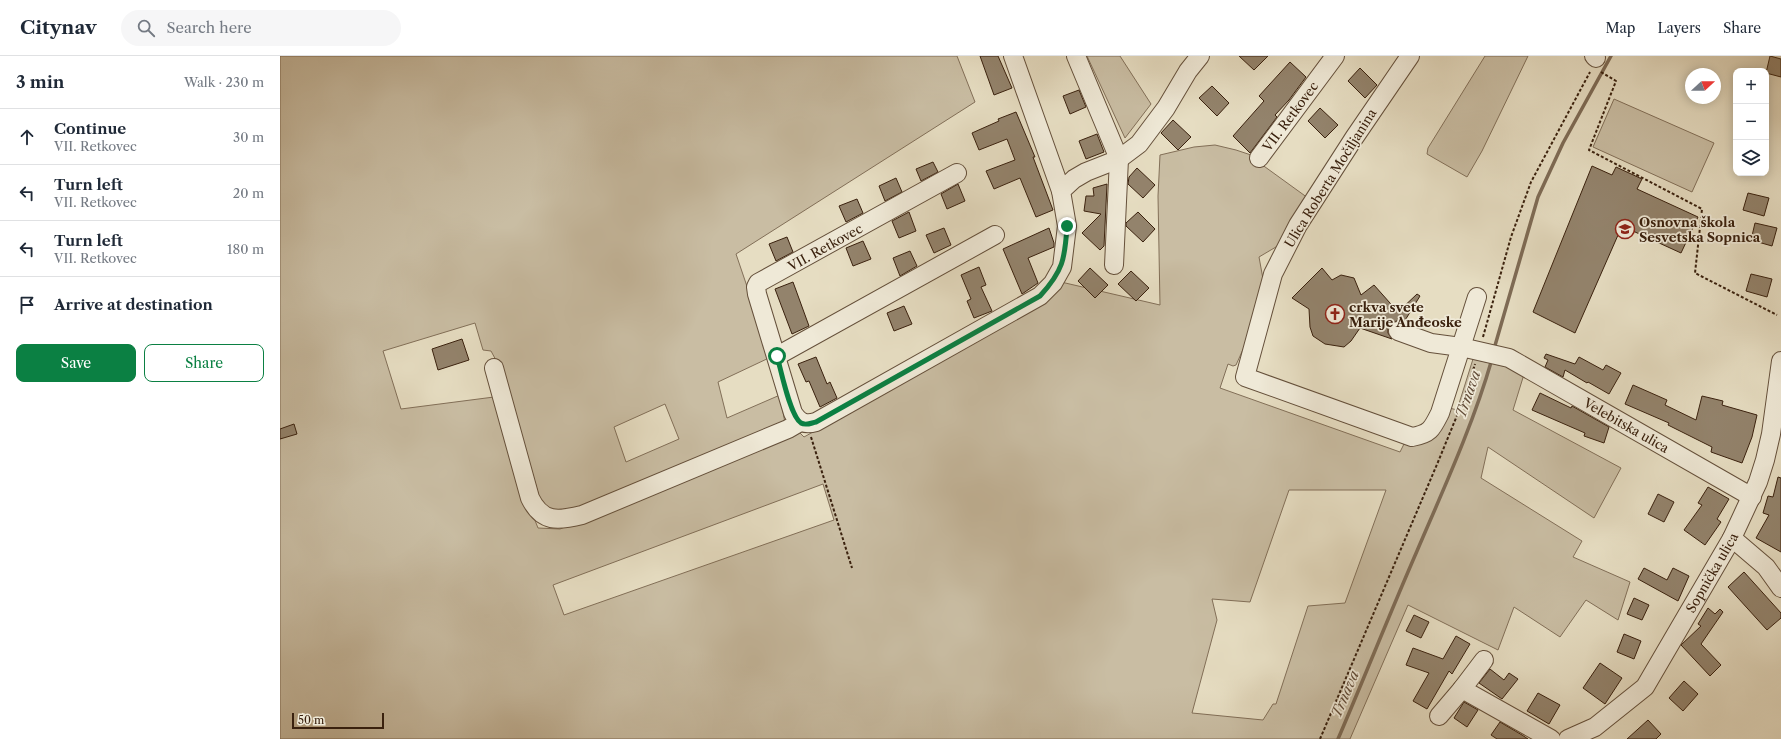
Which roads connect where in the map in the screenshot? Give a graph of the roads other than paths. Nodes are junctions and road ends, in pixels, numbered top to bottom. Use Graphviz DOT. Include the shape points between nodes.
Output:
graph roads {
  1 [pos="1013,56"];
  2 [pos="1076,56"];
  3 [pos="1200,56"];
  4 [pos="1335,56"];
  5 [pos="1410,56"];
  6 [pos="1185,64"];
  7 [pos="1259,158"];
  8 [pos="1119,159"];
  9 [pos="958,173"];
  10 [pos="1061,191"];
  11 [pos="995,235"];
  12 [pos="1114,265"];
  13 [pos="1477,298"];
  14 [pos="1398,331"];
  15 [pos="1461,347"];
  16 [pos="777,356"];
  17 [pos="1781,361"];
  18 [pos="494,368"];
  19 [pos="1779,386"];
  20 [pos="804,423"];
  21 [pos="1752,497"];
  22 [pos="1732,538"];
  23 [pos="1781,588"];
  24 [pos="1484,660"];
  25 [pos="1462,689"];
  26 [pos="1439,716"];
  27 [pos="1551,739"];
  28 [pos="1568,739"];
  1 -- 10 [label="street"];
  2 -- 8 [label="street"];
  3 -- 6 [label="street"];
  4 -- 7 [label="street, VII. Retkovec"];
  5 -- 15 [label="street, Ulica Roberta Močiljanina" via="1298,226 1273,274 1245,377 1412,437 1424,435 1433,427"];
  6 -- 8 [label="street" via="1166,108 1139,144"];
  8 -- 10 [label="street" via="1086,172"];
  8 -- 12 [label="street"];
  9 -- 16 [label="street, VII. Retkovec" via="758,283 757,294"];
  10 -- 20 [label="street" via="1067,226 1062,267 1053,283 1040,296 816,422"];
  11 -- 16 [label="street"];
  13 -- 15 [label="street"];
  14 -- 15 [label="street, Velebitska ulica" via="1431,343"];
  15 -- 21 [label="street, Velebitska ulica" via="1488,352 1516,362"];
  16 -- 20 [label="street, VII. Retkovec" via="793,413"];
  17 -- 19 [label="street, Sopnička ulica"];
  18 -- 20 [label="street" via="530,498 541,514 551,519 564,520 582,515"];
  19 -- 21 [label="street, Sopnička ulica" via="1766,453"];
  21 -- 22 [label="street, Sopnička ulica"];
  22 -- 23 [label="street" via="1766,567"];
  22 -- 28 [label="street, Sopnička ulica" via="1645,687 1595,727"];
  24 -- 25 [label="street"];
  25 -- 26 [label="street"];
  25 -- 27 [label="street"];
}
